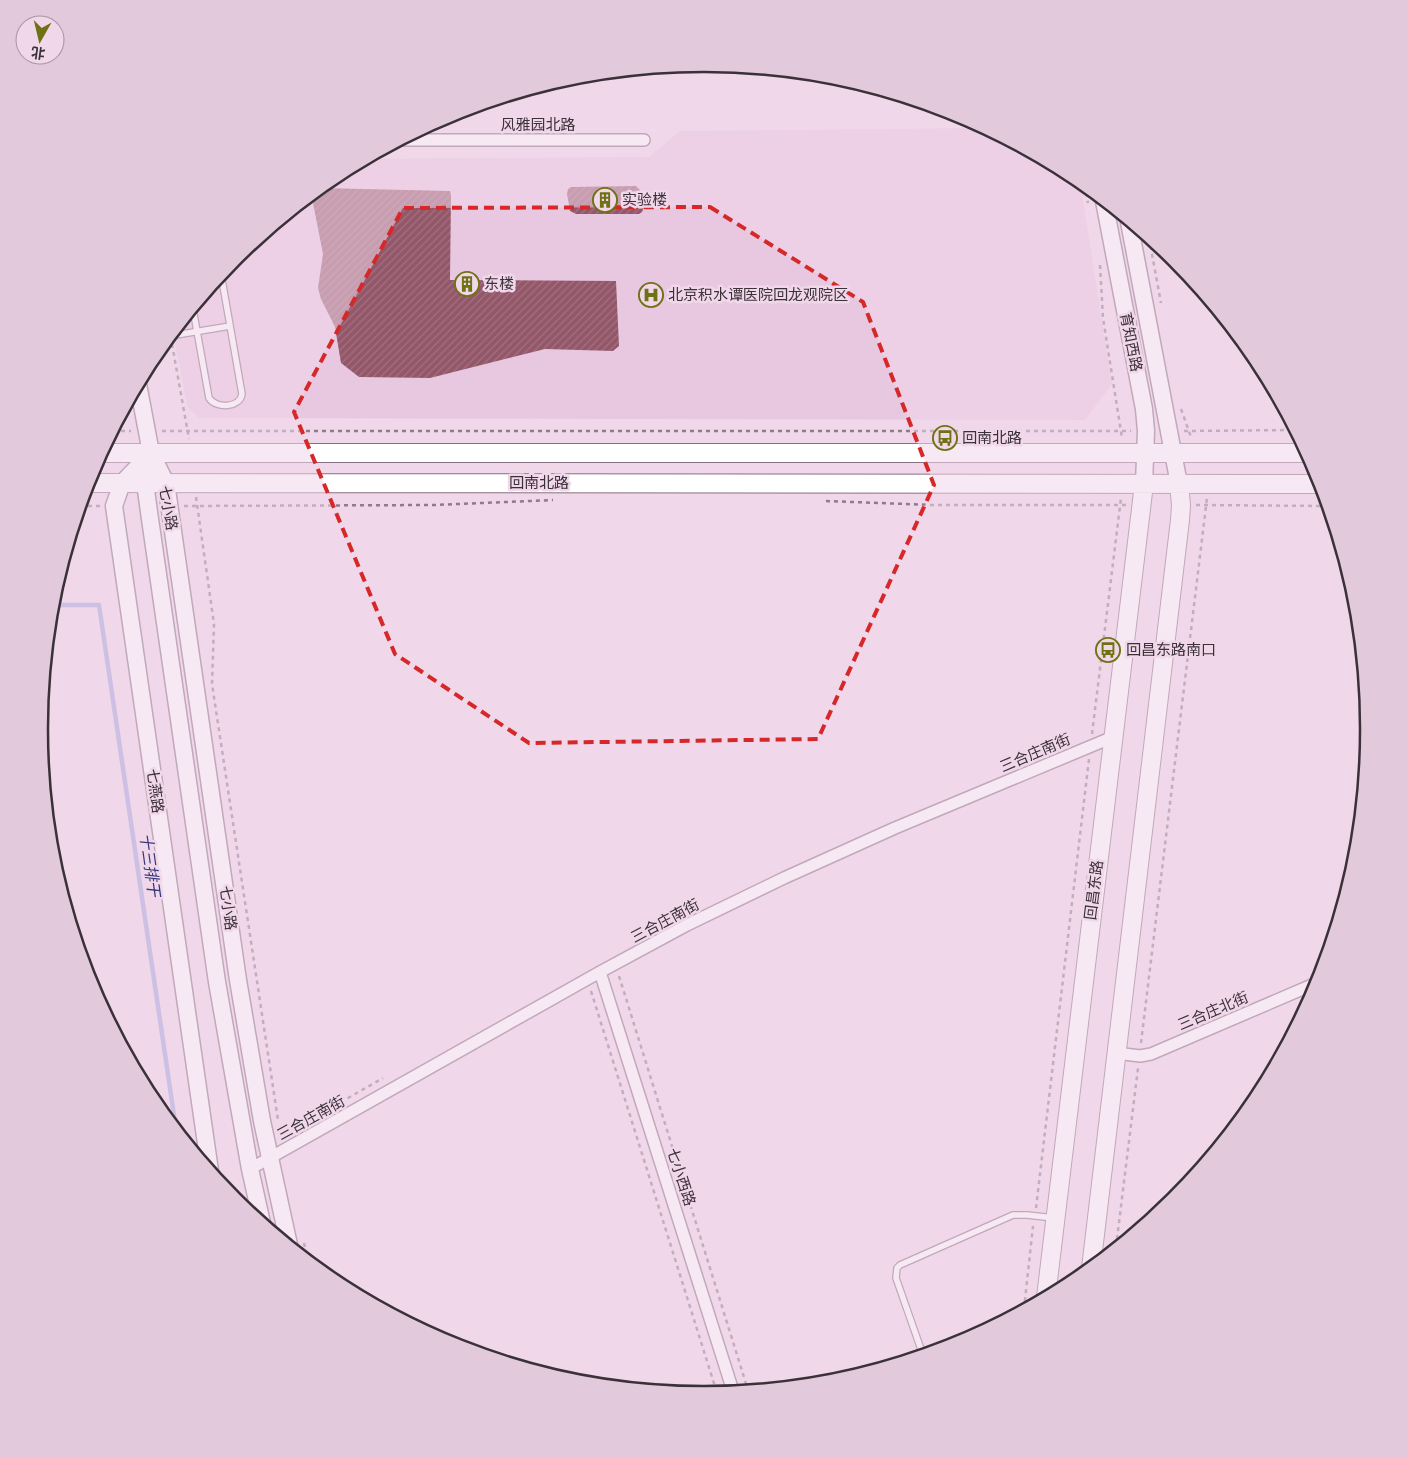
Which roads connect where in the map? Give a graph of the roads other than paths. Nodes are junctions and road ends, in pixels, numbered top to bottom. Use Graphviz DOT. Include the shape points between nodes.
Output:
graph roads {
  1 [pos="414,140"];
  2 [pos="644,140"];
  3 [pos="1096,202"];
  4 [pos="1130,230"];
  5 [pos="223,283"];
  6 [pos="193,316"];
  7 [pos="230,325"];
  8 [pos="196,330"];
  9 [pos="181,331"];
  10 [pos="180,334"];
  11 [pos="140,393"];
  12 [pos="109,453"];
  13 [pos="151,453"];
  14 [pos="1146,453"];
  15 [pos="1173,453"];
  16 [pos="1299,453"];
  17 [pos="95,483"];
  18 [pos="122,483"];
  19 [pos="145,483"];
  20 [pos="166,483"];
  21 [pos="1144,484"];
  22 [pos="1179,484"];
  23 [pos="1313,484"];
  24 [pos="1113,737"];
  25 [pos="600,972"];
  26 [pos="1308,987"];
  27 [pos="1116,1053"];
  28 [pos="270,1158"];
  29 [pos="208,1160"];
  30 [pos="250,1169"];
  31 [pos="260,1212"];
  32 [pos="1055,1218"];
  33 [pos="287,1236"];
  34 [pos="1092,1258"];
  35 [pos="1047,1289"];
  36 [pos="921,1349"];
  37 [pos="731,1385"];
  1 -- 2 [label="street, 风雅园北路"];
  3 -- 14 [label="street, 育知西路" via="1144,410"];
  4 -- 15 [label="street, 育知西路"];
  5 -- 7 [label="lane"];
  6 -- 8 [label="lane"];
  7 -- 8 [label="lane"];
  7 -- 8 [label="lane" via="242,394 241,400 235,404 219,405 210,400"];
  8 -- 9 [label="lane"];
  8 -- 10 [label="lane"];
  11 -- 13 [label="street"];
  12 -- 13 [label="main road, 回南北路"];
  13 -- 14 [label="main road, 回南北路"];
  13 -- 18 [label="street, 七燕路"];
  13 -- 19 [label="street, 七小路"];
  13 -- 20 [label="street, 七小路"];
  14 -- 15 [label="main road, 回南北路"];
  14 -- 21 [label="street, 育知西路"];
  15 -- 16 [label="main road, 回南北路"];
  15 -- 22 [label="street, 育知西路"];
  17 -- 18 [label="main road, 回南北路"];
  18 -- 19 [label="main road, 回南北路"];
  18 -- 29 [label="street, 七燕路" via="114,506"];
  19 -- 20 [label="main road, 回南北路"];
  19 -- 30 [label="street, 七小路" via="217,982"];
  20 -- 21 [label="main road, 回南北路"];
  20 -- 28 [label="street, 七小路" via="238,980"];
  21 -- 22 [label="main road, 回南北路"];
  21 -- 24 [label="main road, 回昌东路"];
  22 -- 23 [label="main road, 回南北路"];
  22 -- 27 [label="main road" via="1180,520"];
  24 -- 25 [label="street, 三合庄南街" via="784,878"];
  24 -- 32 [label="main road, 回昌东路"];
  25 -- 28 [label="street, 三合庄南街"];
  25 -- 37 [label="street, 七小西路"];
  26 -- 27 [label="street, 三合庄北街" via="1157,1052 1140,1056"];
  27 -- 34 [label="main road"];
  28 -- 30 [label="street, 三合庄南街"];
  28 -- 33 [label="street, 七小路"];
  30 -- 31 [label="street, 七小路"];
  32 -- 35 [label="main road, 回昌东路"];
  32 -- 36 [label="lane" via="1013,1215 900,1265 896,1278"];
}
